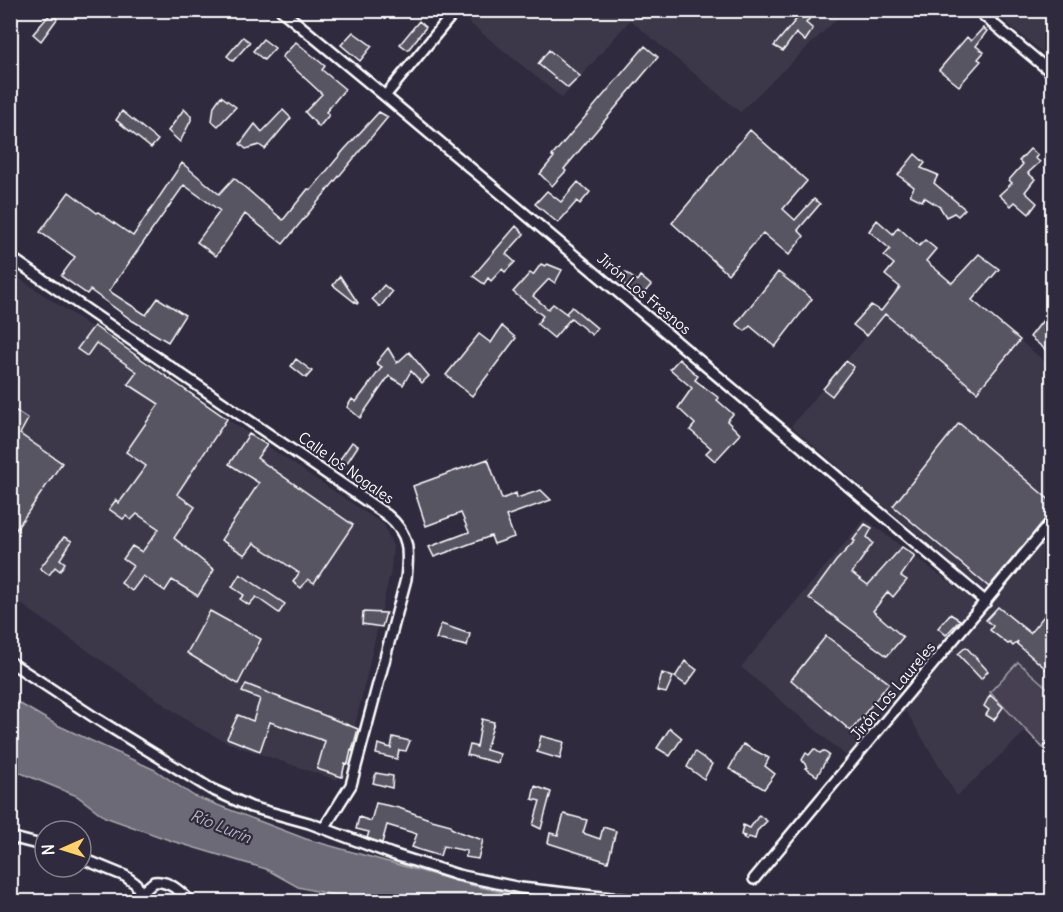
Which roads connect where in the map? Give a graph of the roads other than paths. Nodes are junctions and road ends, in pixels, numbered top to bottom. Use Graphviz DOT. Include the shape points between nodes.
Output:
graph roads {
  1 [pos="281,10"];
  2 [pos="456,10"];
  3 [pos="977,10"];
  4 [pos="1053,73"];
  5 [pos="385,96"];
  6 [pos="10,257"];
  7 [pos="1053,521"];
  8 [pos="986,602"];
  9 [pos="10,662"];
  10 [pos="324,828"];
  11 [pos="10,837"];
  12 [pos="33,843"];
  13 [pos="93,863"];
  14 [pos="754,879"];
  15 [pos="142,898"];
  16 [pos="131,902"];
  17 [pos="191,902"];
  18 [pos="647,902"];
  1 -- 5 [label="street, Jirón Los Fresnos"];
  2 -- 5 [label="street"];
  3 -- 4 [label="street"];
  5 -- 8 [label="street, Jirón Los Fresnos"];
  6 -- 10 [label="street, Calle los Nogales" via="399,525 408,555 406,579 351,786"];
  7 -- 8 [label="street, Jirón Los Laureles"];
  8 -- 14 [label="street, Jirón Los Laureles"];
  9 -- 10 [label="street" via="212,789 250,807"];
  10 -- 18 [label="street" via="458,875 521,888"];
  11 -- 12 [label="street"];
  13 -- 15 [label="street" via="125,876 136,884"];
  15 -- 16 [label="street"];
  15 -- 17 [label="street" via="154,882 159,882 168,884"];
}
